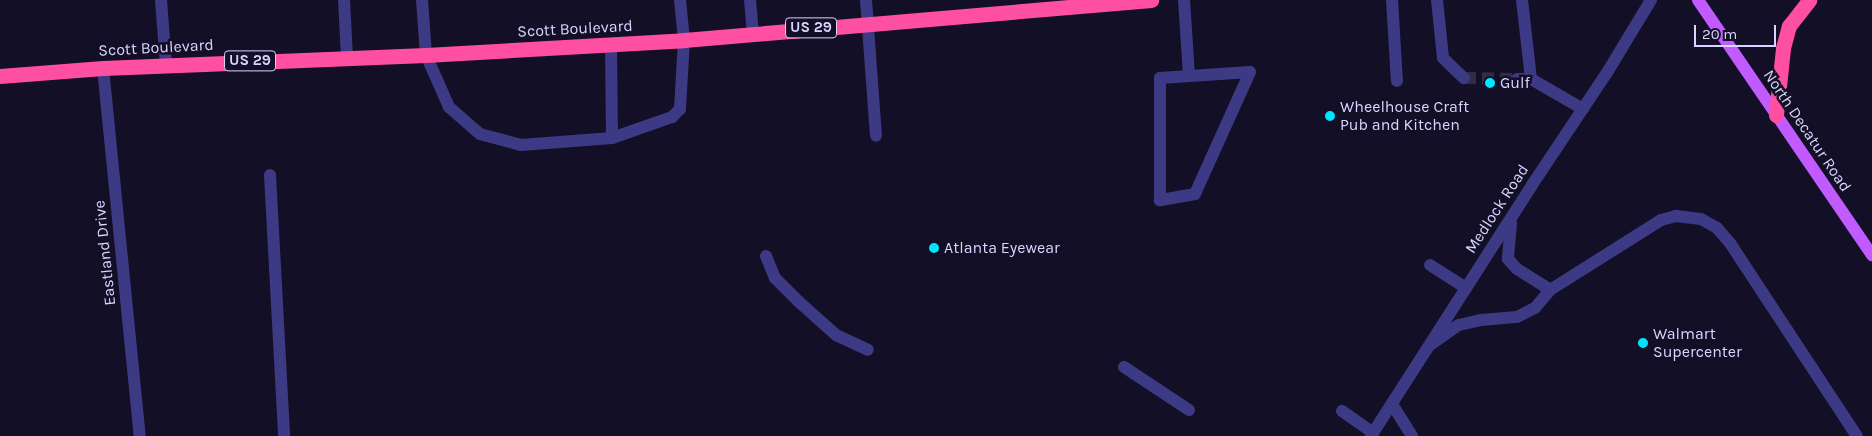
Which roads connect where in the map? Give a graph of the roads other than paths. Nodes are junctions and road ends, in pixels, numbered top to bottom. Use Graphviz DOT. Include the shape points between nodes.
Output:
graph roads {
  1 [pos="161,0"];
  2 [pos="344,0"];
  3 [pos="422,0"];
  4 [pos="680,0"];
  5 [pos="750,0"];
  6 [pos="866,0"];
  7 [pos="1151,0"];
  8 [pos="1184,0"];
  9 [pos="1392,0"];
  10 [pos="1437,0"];
  11 [pos="1522,0"];
  12 [pos="1651,0"];
  13 [pos="1698,0"];
  14 [pos="1809,0"];
  15 [pos="1126,1"];
  16 [pos="870,24"];
  17 [pos="753,33"];
  18 [pos="684,40"];
  19 [pos="611,44"];
  20 [pos="426,55"];
  21 [pos="347,57"];
  22 [pos="166,65"];
  23 [pos="103,68"];
  24 [pos="0,76"];
  25 [pos="1189,76"];
  26 [pos="1464,78"];
  27 [pos="1531,78"];
  28 [pos="1518,79"];
  29 [pos="1397,81"];
  30 [pos="1583,109"];
  31 [pos="1776,115"];
  32 [pos="876,136"];
  33 [pos="612,138"];
  34 [pos="270,175"];
  35 [pos="1512,216"];
  36 [pos="1872,255"];
  37 [pos="766,256"];
  38 [pos="1430,265"];
  39 [pos="1466,288"];
  40 [pos="1550,290"];
  41 [pos="1430,345"];
  42 [pos="868,350"];
  43 [pos="1124,367"];
  44 [pos="1392,404"];
  45 [pos="1189,410"];
  46 [pos="1342,411"];
  47 [pos="1372,434"];
  48 [pos="140,436"];
  49 [pos="284,436"];
  50 [pos="1412,436"];
  51 [pos="1857,436"];
  1 -- 22 [label="street"];
  2 -- 21 [label="street"];
  3 -- 20 [label="street"];
  4 -- 18 [label="street"];
  5 -- 17 [label="street"];
  6 -- 16 [label="street"];
  7 -- 15 [label="highway, Scott Boulevard / US 29"];
  8 -- 25 [label="street"];
  9 -- 29 [label="street"];
  10 -- 26 [label="street" via="1443,58"];
  11 -- 27 [label="street"];
  12 -- 30 [label="street, Medlock Road"];
  13 -- 31 [label="main road, North Decatur Road"];
  14 -- 31 [label="highway" via="1789,26"];
  15 -- 16 [label="highway, Scott Boulevard / US 29"];
  16 -- 17 [label="highway, Scott Boulevard / US 29"];
  16 -- 32 [label="street"];
  17 -- 18 [label="highway, Scott Boulevard / US 29"];
  18 -- 19 [label="highway, Scott Boulevard / US 29"];
  18 -- 33 [label="street" via="680,109 672,117"];
  19 -- 20 [label="highway, Scott Boulevard / US 29"];
  19 -- 33 [label="street"];
  20 -- 21 [label="highway, Scott Boulevard / US 29"];
  20 -- 33 [label="street" via="449,107 480,134 522,145"];
  21 -- 22 [label="highway, Scott Boulevard / US 29"];
  22 -- 23 [label="highway, Scott Boulevard / US 29"];
  23 -- 24 [label="highway, Scott Boulevard / US 29"];
  23 -- 48 [label="street, Eastland Drive"];
  25 -- 25 [label="street" via="1160,78 1160,200 1195,194 1250,72"];
  27 -- 28 [label="street"];
  27 -- 30 [label="street"];
  30 -- 35 [label="street, Medlock Road"];
  31 -- 36 [label="main road, North Decatur Road"];
  34 -- 49 [label="street"];
  35 -- 39 [label="street, Medlock Road"];
  35 -- 40 [label="street" via="1508,259"];
  37 -- 42 [label="street" via="775,278 798,302 836,335"];
  38 -- 39 [label="street"];
  39 -- 41 [label="street, Medlock Road"];
  40 -- 41 [label="street" via="1535,308 1517,317 1459,325"];
  40 -- 51 [label="street" via="1661,220 1676,216 1701,219 1717,228 1730,243"];
  41 -- 44 [label="street, Medlock Road"];
  43 -- 45 [label="street"];
  44 -- 47 [label="street, Medlock Road"];
  44 -- 50 [label="street"];
  46 -- 47 [label="street"];
}
